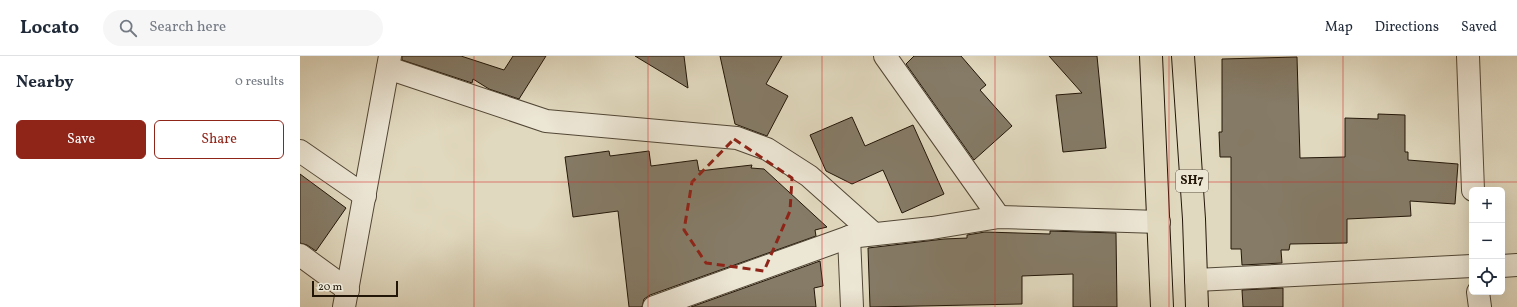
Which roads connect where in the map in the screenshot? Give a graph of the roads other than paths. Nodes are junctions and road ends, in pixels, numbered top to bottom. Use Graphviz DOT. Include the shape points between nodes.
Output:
graph roads {
  1 [pos="885,56"];
  2 [pos="1151,56"];
  3 [pos="1183,56"];
  4 [pos="1468,56"];
  5 [pos="389,62"];
  6 [pos="300,151"];
  7 [pos="1473,187"];
  8 [pos="365,196"];
  9 [pos="999,217"];
  10 [pos="1159,222"];
  11 [pos="874,234"];
  12 [pos="849,237"];
  13 [pos="300,255"];
  14 [pos="1469,266"];
  15 [pos="1505,266"];
  16 [pos="1517,266"];
  17 [pos="1196,280"];
  18 [pos="1478,295"];
  19 [pos="346,299"];
  20 [pos="654,307"];
  21 [pos="852,307"];
  22 [pos="1162,307"];
  23 [pos="1197,307"];
  24 [pos="1480,307"];
  1 -- 9 [label="street"];
  2 -- 10 [label="main road, SH7"];
  3 -- 17 [label="main road, SH7"];
  4 -- 7 [label="street"];
  5 -- 8 [label="street"];
  5 -- 11 [label="street" via="546,121 737,138 767,149 809,176"];
  6 -- 8 [label="street"];
  8 -- 19 [label="street"];
  9 -- 10 [label="street"];
  9 -- 11 [label="street"];
  10 -- 22 [label="main road, SH7"];
  11 -- 12 [label="street"];
  12 -- 20 [label="street"];
  12 -- 21 [label="street"];
  13 -- 19 [label="street"];
  14 -- 17 [label="street"];
  15 -- 16 [label="street"];
  17 -- 23 [label="main road, SH7"];
  18 -- 24 [label="street"];
}
